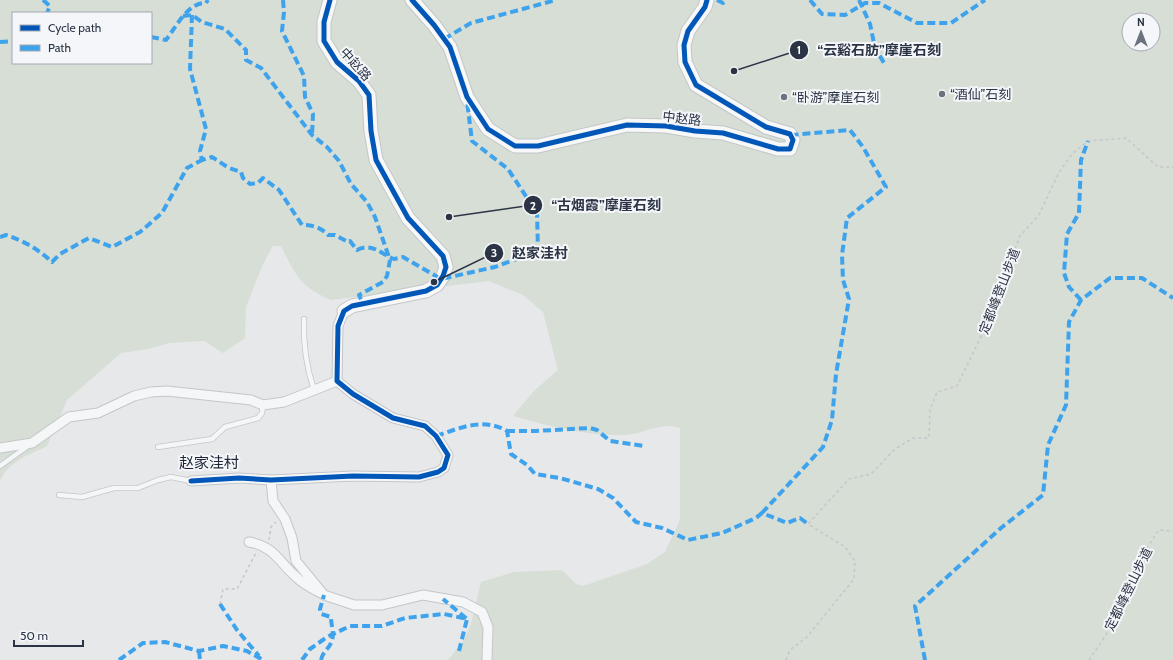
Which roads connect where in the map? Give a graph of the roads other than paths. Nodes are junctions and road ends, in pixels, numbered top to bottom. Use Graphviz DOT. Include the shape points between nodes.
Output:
graph roads {
  1 [pos="330,0"];
  2 [pos="412,0"];
  3 [pos="707,0"];
  4 [pos="344,311"];
  5 [pos="304,319"];
  6 [pos="337,381"];
  7 [pos="314,390"];
  8 [pos="263,405"];
  9 [pos="32,443"];
  10 [pos="158,447"];
  11 [pos="0,448"];
  12 [pos="0,466"];
  13 [pos="271,480"];
  14 [pos="191,481"];
  15 [pos="59,495"];
  16 [pos="249,542"];
  17 [pos="324,595"];
  18 [pos="488,660"];
  1 -- 4 [label="street, 中赵路" via="324,22 324,41 337,62 359,81 369,95 376,160 408,218 443,256 446,267 437,285 426,291 352,306"];
  2 -- 3 [label="street, 中赵路" via="450,47 467,98 488,129 515,146 538,146 627,125 723,132 778,149 790,149 793,140 790,134 766,128 696,85 685,62 684,45 688,31"];
  4 -- 6 [label="street" via="338,326"];
  5 -- 7 [label="lane" via="303,345"];
  6 -- 7 [label="street"];
  6 -- 13 [label="street" via="353,394 393,418 425,426 436,436 448,455 444,468 419,477 353,476"];
  7 -- 8 [label="street" via="284,402"];
  8 -- 9 [label="street" via="251,400 167,391 151,392 134,396 98,412 69,417"];
  8 -- 10 [label="lane" via="258,418 225,427 212,439"];
  9 -- 11 [label="street"];
  9 -- 12 [label="lane"];
  13 -- 14 [label="street" via="239,478"];
  13 -- 17 [label="street" via="273,501 283,516 292,538 296,562"];
  14 -- 15 [label="lane" via="170,477 138,488 114,488 82,496"];
  16 -- 17 [label="street" via="264,546 294,576"];
  17 -- 18 [label="street" via="354,605 382,605 423,596 463,602 482,612 488,627"];
}
